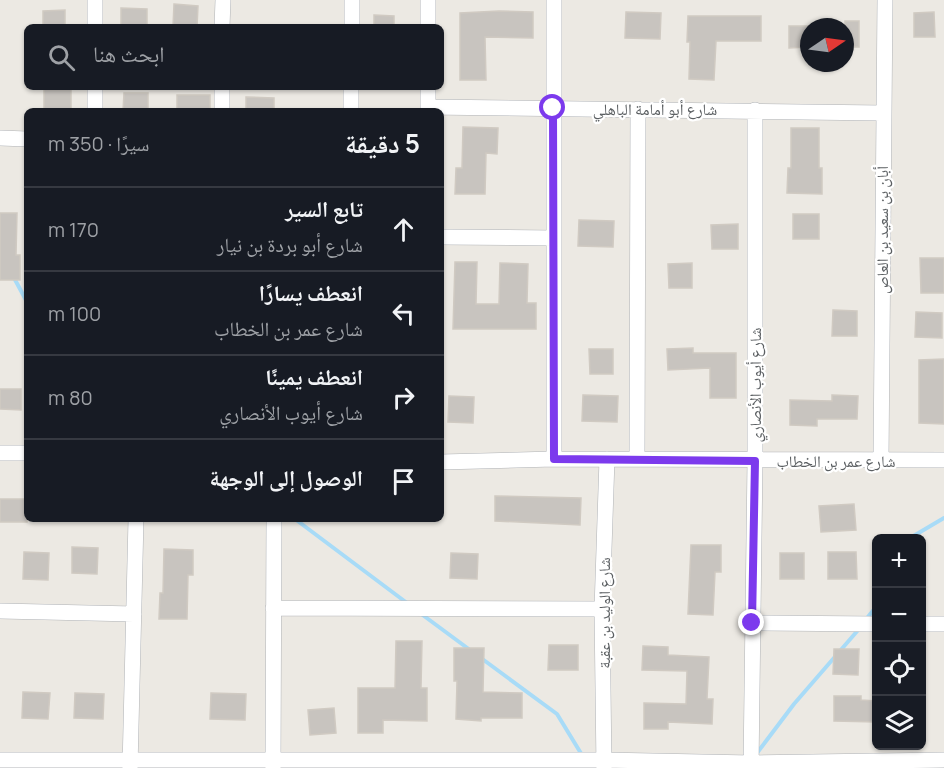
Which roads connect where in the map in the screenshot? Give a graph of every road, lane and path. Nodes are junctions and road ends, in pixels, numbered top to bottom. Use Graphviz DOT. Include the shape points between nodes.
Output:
graph roads {
  1 [pos="95,0"];
  2 [pos="223,0"];
  3 [pos="352,0"];
  4 [pos="428,0"];
  5 [pos="554,0"];
  6 [pos="885,0"];
  7 [pos="95,24"];
  8 [pos="222,24"];
  9 [pos="351,24"];
  10 [pos="428,24"];
  11 [pos="95,90"];
  12 [pos="222,90"];
  13 [pos="351,90"];
  14 [pos="428,90"];
  15 [pos="95,108"];
  16 [pos="222,108"];
  17 [pos="351,108"];
  18 [pos="428,108"];
  19 [pos="553,108"];
  20 [pos="444,109"];
  21 [pos="638,109"];
  22 [pos="755,110"];
  23 [pos="882,113"];
  24 [pos="0,138"];
  25 [pos="24,139"];
  26 [pos="444,237"];
  27 [pos="553,238"];
  28 [pos="0,453"];
  29 [pos="24,453"];
  30 [pos="554,459"];
  31 [pos="606,459"];
  32 [pos="637,459"];
  33 [pos="881,460"];
  34 [pos="944,460"];
  35 [pos="755,461"];
  36 [pos="444,462"];
  37 [pos="136,522"];
  38 [pos="274,522"];
  39 [pos="273,608"];
  40 [pos="603,609"];
  41 [pos="0,611"];
  42 [pos="134,614"];
  43 [pos="752,623"];
  44 [pos="872,624"];
  45 [pos="926,624"];
  46 [pos="944,624"];
  47 [pos="0,760"];
  48 [pos="944,760"];
  49 [pos="273,764"];
  50 [pos="604,764"];
  51 [pos="130,765"];
  52 [pos="751,765"];
  1 -- 7 [label="street"];
  2 -- 8 [label="street"];
  3 -- 9 [label="street"];
  4 -- 10 [label="street"];
  5 -- 19 [label="street"];
  6 -- 23 [label="street, أبان بن سعيد بن العاص"];
  11 -- 15 [label="street"];
  12 -- 16 [label="street"];
  13 -- 17 [label="street"];
  14 -- 18 [label="street"];
  19 -- 20 [label="street, شارع أبو أمامة الباهلي"];
  19 -- 21 [label="street, شارع أبو أمامة الباهلي"];
  19 -- 27 [label="street"];
  21 -- 22 [label="street, شارع أبو أمامة الباهلي"];
  21 -- 32 [label="street"];
  22 -- 23 [label="street, شارع أبو أمامة الباهلي"];
  22 -- 35 [label="street, شارع أيوب الأنصاري"];
  23 -- 33 [label="street, أبان بن سعيد بن العاص"];
  24 -- 25 [label="street"];
  26 -- 27 [label="street"];
  27 -- 30 [label="street"];
  28 -- 29 [label="street"];
  30 -- 31 [label="street, شارع عمر بن الخطاب"];
  30 -- 36 [label="street, شارع عمر بن الخطاب"];
  31 -- 32 [label="street, شارع عمر بن الخطاب"];
  31 -- 40 [label="street, شارع الوليد بن عقبة"];
  32 -- 35 [label="street, شارع عمر بن الخطاب"];
  33 -- 34 [label="street, شارع عمر بن الخطاب"];
  33 -- 35 [label="street, شارع عمر بن الخطاب"];
  35 -- 43 [label="street, شارع أيوب الأنصاري"];
  37 -- 42 [label="street"];
  38 -- 39 [label="street"];
  39 -- 40 [label="street"];
  39 -- 49 [label="street"];
  40 -- 50 [label="street, شارع الوليد بن عقبة"];
  41 -- 42 [label="street"];
  42 -- 51 [label="street"];
  43 -- 44 [label="street"];
  43 -- 52 [label="street, شارع أيوب الأنصاري"];
  45 -- 46 [label="street"];
  47 -- 51 [label="street"];
  48 -- 52 [label="street"];
  49 -- 50 [label="street"];
  49 -- 51 [label="street"];
  50 -- 52 [label="street"];
}
